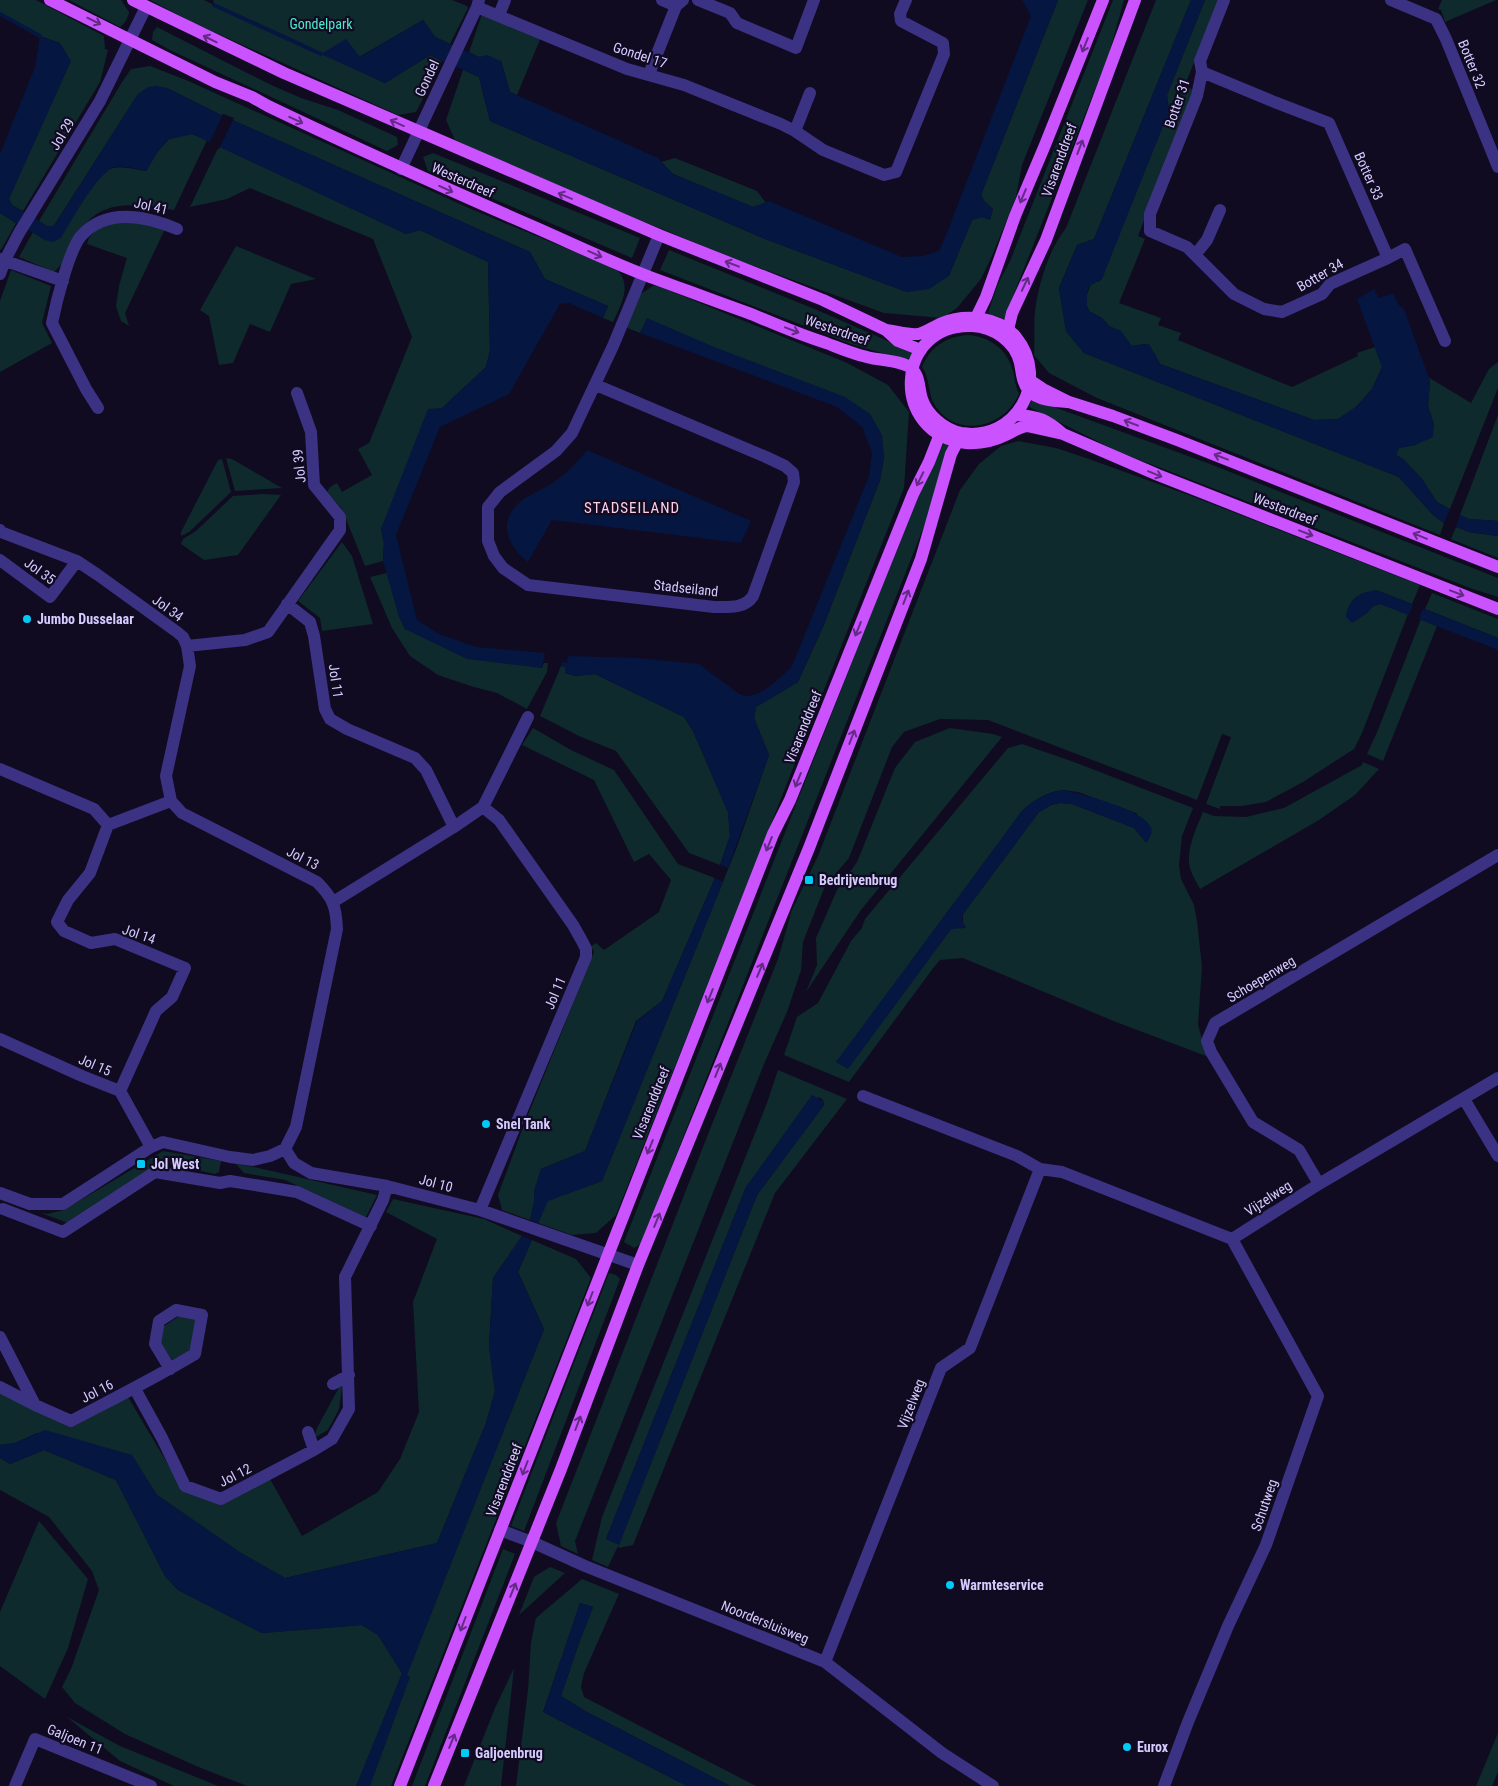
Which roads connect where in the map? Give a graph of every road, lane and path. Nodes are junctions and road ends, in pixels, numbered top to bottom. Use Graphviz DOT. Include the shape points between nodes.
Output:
graph roads {
  1 [pos="50,0"];
  2 [pos="133,0"];
  3 [pos="505,0"];
  4 [pos="662,0"];
  5 [pos="698,0"];
  6 [pos="814,0"];
  7 [pos="906,0"];
  8 [pos="1103,0"];
  9 [pos="1135,0"];
  10 [pos="1224,0"];
  11 [pos="1391,0"];
  12 [pos="679,3"];
  13 [pos="478,4"];
  14 [pos="146,7"];
  15 [pos="499,15"];
  16 [pos="131,40"];
  17 [pos="1202,72"];
  18 [pos="649,74"];
  19 [pos="810,93"];
  20 [pos="795,131"];
  21 [pos="418,132"];
  22 [pos="1498,167"];
  23 [pos="401,169"];
  24 [pos="1220,210"];
  25 [pos="1150,214"];
  26 [pos="177,229"];
  27 [pos="659,235"];
  28 [pos="1195,255"];
  29 [pos="1388,258"];
  30 [pos="2,259"];
  31 [pos="0,274"];
  32 [pos="642,274"];
  33 [pos="63,281"];
  34 [pos="974,322"];
  35 [pos="886,330"];
  36 [pos="1008,330"];
  37 [pos="1445,340"];
  38 [pos="921,350"];
  39 [pos="911,376"];
  40 [pos="596,385"];
  41 [pos="1030,386"];
  42 [pos="296,394"];
  43 [pos="98,408"];
  44 [pos="1019,421"];
  45 [pos="940,434"];
  46 [pos="960,437"];
  47 [pos="0,530"];
  48 [pos="0,560"];
  49 [pos="77,561"];
  50 [pos="1498,567"];
  51 [pos="287,604"];
  52 [pos="1498,609"];
  53 [pos="187,646"];
  54 [pos="528,717"];
  55 [pos="0,769"];
  56 [pos="171,801"];
  57 [pos="483,807"];
  58 [pos="108,825"];
  59 [pos="454,827"];
  60 [pos="1498,855"];
  61 [pos="333,902"];
  62 [pos="0,1039"];
  63 [pos="1498,1078"];
  64 [pos="120,1091"];
  65 [pos="863,1096"];
  66 [pos="1464,1098"];
  67 [pos="151,1147"];
  68 [pos="285,1149"];
  69 [pos="1498,1156"];
  70 [pos="230,1157"];
  71 [pos="1040,1169"];
  72 [pos="230,1181"];
  73 [pos="1319,1184"];
  74 [pos="387,1186"];
  75 [pos="4,1195"];
  76 [pos="480,1210"];
  77 [pos="2,1212"];
  78 [pos="371,1226"];
  79 [pos="1232,1239"];
  80 [pos="607,1254"];
  81 [pos="638,1265"];
  82 [pos="0,1337"];
  83 [pos="170,1369"];
  84 [pos="349,1375"];
  85 [pos="333,1384"];
  86 [pos="0,1388"];
  87 [pos="135,1389"];
  88 [pos="35,1405"];
  89 [pos="308,1432"];
  90 [pos="314,1450"];
  91 [pos="500,1530"];
  92 [pos="532,1542"];
  93 [pos="826,1662"];
  94 [pos="15,1786"];
  95 [pos="151,1786"];
  96 [pos="400,1786"];
  97 [pos="434,1786"];
  98 [pos="994,1786"];
  99 [pos="1164,1786"];
  1 -- 16 [label="main road, Westerdreef, one-way"];
  2 -- 14 [label="main road, Westerdreef"];
  3 -- 15 [label="street"];
  4 -- 12 [label="street"];
  5 -- 6 [label="street" via="730,13 737,23 796,48"];
  7 -- 20 [label="street, Gondel 17" via="900,14 901,21 943,43 944,54 896,172 884,175 823,150"];
  8 -- 34 [label="main road, Visarenddreef, one-way"];
  36 -- 9 [label="main road, Visarenddreef, one-way" via="1012,313 1046,240"];
  10 -- 17 [label="street, Botter 31" via="1200,61"];
  11 -- 22 [label="street, Botter 32" via="1436,19"];
  12 -- 18 [label="street"];
  13 -- 15 [label="street, Gondel 17"];
  13 -- 21 [label="street, Gondel"];
  14 -- 16 [label="street, Jol 29"];
  21 -- 14 [label="main road, Westerdreef, one-way"];
  15 -- 18 [label="street, Gondel 17" via="627,69"];
  16 -- 23 [label="main road, Westerdreef, one-way"];
  16 -- 30 [label="street, Jol 29" via="100,101"];
  17 -- 25 [label="street, Botter 31" via="1197,96"];
  17 -- 29 [label="street, Botter 33" via="1329,123"];
  18 -- 20 [label="street, Gondel 17"];
  19 -- 20 [label="street"];
  21 -- 23 [label="street, Gondel"];
  27 -- 21 [label="main road, Westerdreef, one-way"];
  23 -- 32 [label="main road, Westerdreef, one-way"];
  24 -- 28 [label="street" via="1207,240"];
  25 -- 28 [label="street, Botter 34" via="1150,231 1187,247"];
  26 -- 33 [label="street, Jol 41" via="162,222 121,215 97,224 81,236"];
  27 -- 32 [label="street, Stadseiland"];
  35 -- 27 [label="main road, Westerdreef, one-way" via="778,281"];
  28 -- 29 [label="street, Botter 34" via="1234,294 1264,309 1282,312 1322,294 1330,284"];
  29 -- 37 [label="street" via="1405,249"];
  30 -- 31 [label="street, Jol 29"];
  30 -- 33 [label="street"];
  32 -- 39 [label="main road, Westerdreef, one-way" via="823,343 876,359 891,360"];
  32 -- 40 [label="street, Stadseiland"];
  33 -- 43 [label="street, Jol 41" via="52,323"];
  34 -- 35 [label="main road, Westerdreef" via="952,320 913,334"];
  34 -- 36 [label="main road" via="987,319"];
  34 -- 38 [label="main road" via="946,331"];
  34 -- 41 [label="main road" via="1013,347 1020,362 1022,380"];
  35 -- 38 [label="main road, Westerdreef" via="898,341"];
  36 -- 41 [label="main road" via="1024,350 1031,368"];
  38 -- 39 [label="main road"];
  39 -- 45 [label="main road" via="912,396 918,414"];
  39 -- 46 [label="main road" via="919,379 922,402 929,412"];
  40 -- 40 [label="street, Stadseiland" via="572,433 556,451 500,492 488,507 488,541 494,556 503,568 528,585 714,606 734,607 749,602 786,508 794,482 793,473 766,457"];
  41 -- 44 [label="main road"];
  50 -- 41 [label="main road, Westerdreef, one-way" via="1113,416 1069,402 1052,401"];
  42 -- 51 [label="street, Jol 39" via="311,432 314,485 340,517 340,530"];
  44 -- 46 [label="main road"];
  44 -- 52 [label="main road, Westerdreef, one-way" via="1030,415 1048,421 1063,434 1150,472"];
  45 -- 46 [label="main road"];
  45 -- 80 [label="main road, Visarenddreef, one-way" via="790,800 773,834"];
  81 -- 46 [label="main road, one-way" via="809,848 921,559 951,454"];
  47 -- 49 [label="street, Jol 34"];
  48 -- 49 [label="street, Jol 35" via="50,597"];
  49 -- 53 [label="street, Jol 34" via="177,632"];
  51 -- 53 [label="street" via="268,632 245,640"];
  51 -- 59 [label="street, Jol 11" via="310,622 324,709 330,719 415,758 426,770"];
  53 -- 56 [label="street" via="190,666 166,776"];
  54 -- 57 [label="street"];
  55 -- 58 [label="street" via="94,809"];
  56 -- 58 [label="street"];
  56 -- 61 [label="street, Jol 13" via="182,813 317,882"];
  57 -- 59 [label="street"];
  57 -- 76 [label="street, Jol 11" via="499,820 563,910 586,949 586,957"];
  58 -- 64 [label="street, Jol 14" via="90,874 68,900 57,922 64,931 91,943 116,939 185,968 172,997 156,1011"];
  59 -- 61 [label="street"];
  60 -- 73 [label="street, Schoepenweg" via="1215,1024 1207,1042 1253,1122 1299,1150"];
  61 -- 68 [label="street, Jol 13" via="337,929 296,1127"];
  62 -- 64 [label="street, Jol 15"];
  63 -- 66 [label="street, Vijzelweg"];
  64 -- 67 [label="street, Jol 15"];
  65 -- 71 [label="street" via="1017,1156"];
  66 -- 69 [label="street"];
  66 -- 73 [label="street, Vijzelweg"];
  67 -- 70 [label="street" via="163,1142"];
  67 -- 75 [label="street" via="63,1204 30,1204"];
  68 -- 70 [label="street" via="253,1160"];
  68 -- 74 [label="street, Jol 10" via="294,1162 311,1173"];
  70 -- 72 [label="street"];
  71 -- 79 [label="street" via="1062,1172"];
  71 -- 93 [label="street, Vijzelweg" via="970,1348 942,1368"];
  72 -- 77 [label="street" via="220,1183 155,1172 63,1232"];
  72 -- 78 [label="street" via="297,1192"];
  73 -- 79 [label="street, Vijzelweg"];
  74 -- 76 [label="street, Jol 10"];
  74 -- 78 [label="street, Jol 12"];
  75 -- 77 [label="street"];
  76 -- 80 [label="street, Jol 10"];
  78 -- 84 [label="street, Jol 12" via="345,1277"];
  79 -- 99 [label="street, Schutweg" via="1318,1396 1266,1545 1228,1626"];
  80 -- 81 [label="street, Jol 10"];
  80 -- 91 [label="main road, Visarenddreef, one-way"];
  92 -- 81 [label="main road, one-way"];
  82 -- 88 [label="street"];
  83 -- 83 [label="street, Jol 16" via="155,1344 159,1321 176,1310 202,1315 195,1354"];
  83 -- 87 [label="street, Jol 16"];
  84 -- 85 [label="street"];
  84 -- 90 [label="street, Jol 12" via="349,1409 332,1439"];
  86 -- 88 [label="street, Jol 16"];
  87 -- 88 [label="street, Jol 16" via="71,1421"];
  87 -- 90 [label="street, Jol 12" via="185,1486 221,1500"];
  89 -- 90 [label="street"];
  91 -- 92 [label="street, Noordersluisweg"];
  91 -- 96 [label="main road, Visarenddreef, one-way"];
  92 -- 93 [label="street, Noordersluisweg"];
  97 -- 92 [label="main road, one-way"];
  93 -- 98 [label="street, Noordersluisweg" via="942,1753"];
  94 -- 95 [label="street, Galjoen 11" via="35,1738"];
}
